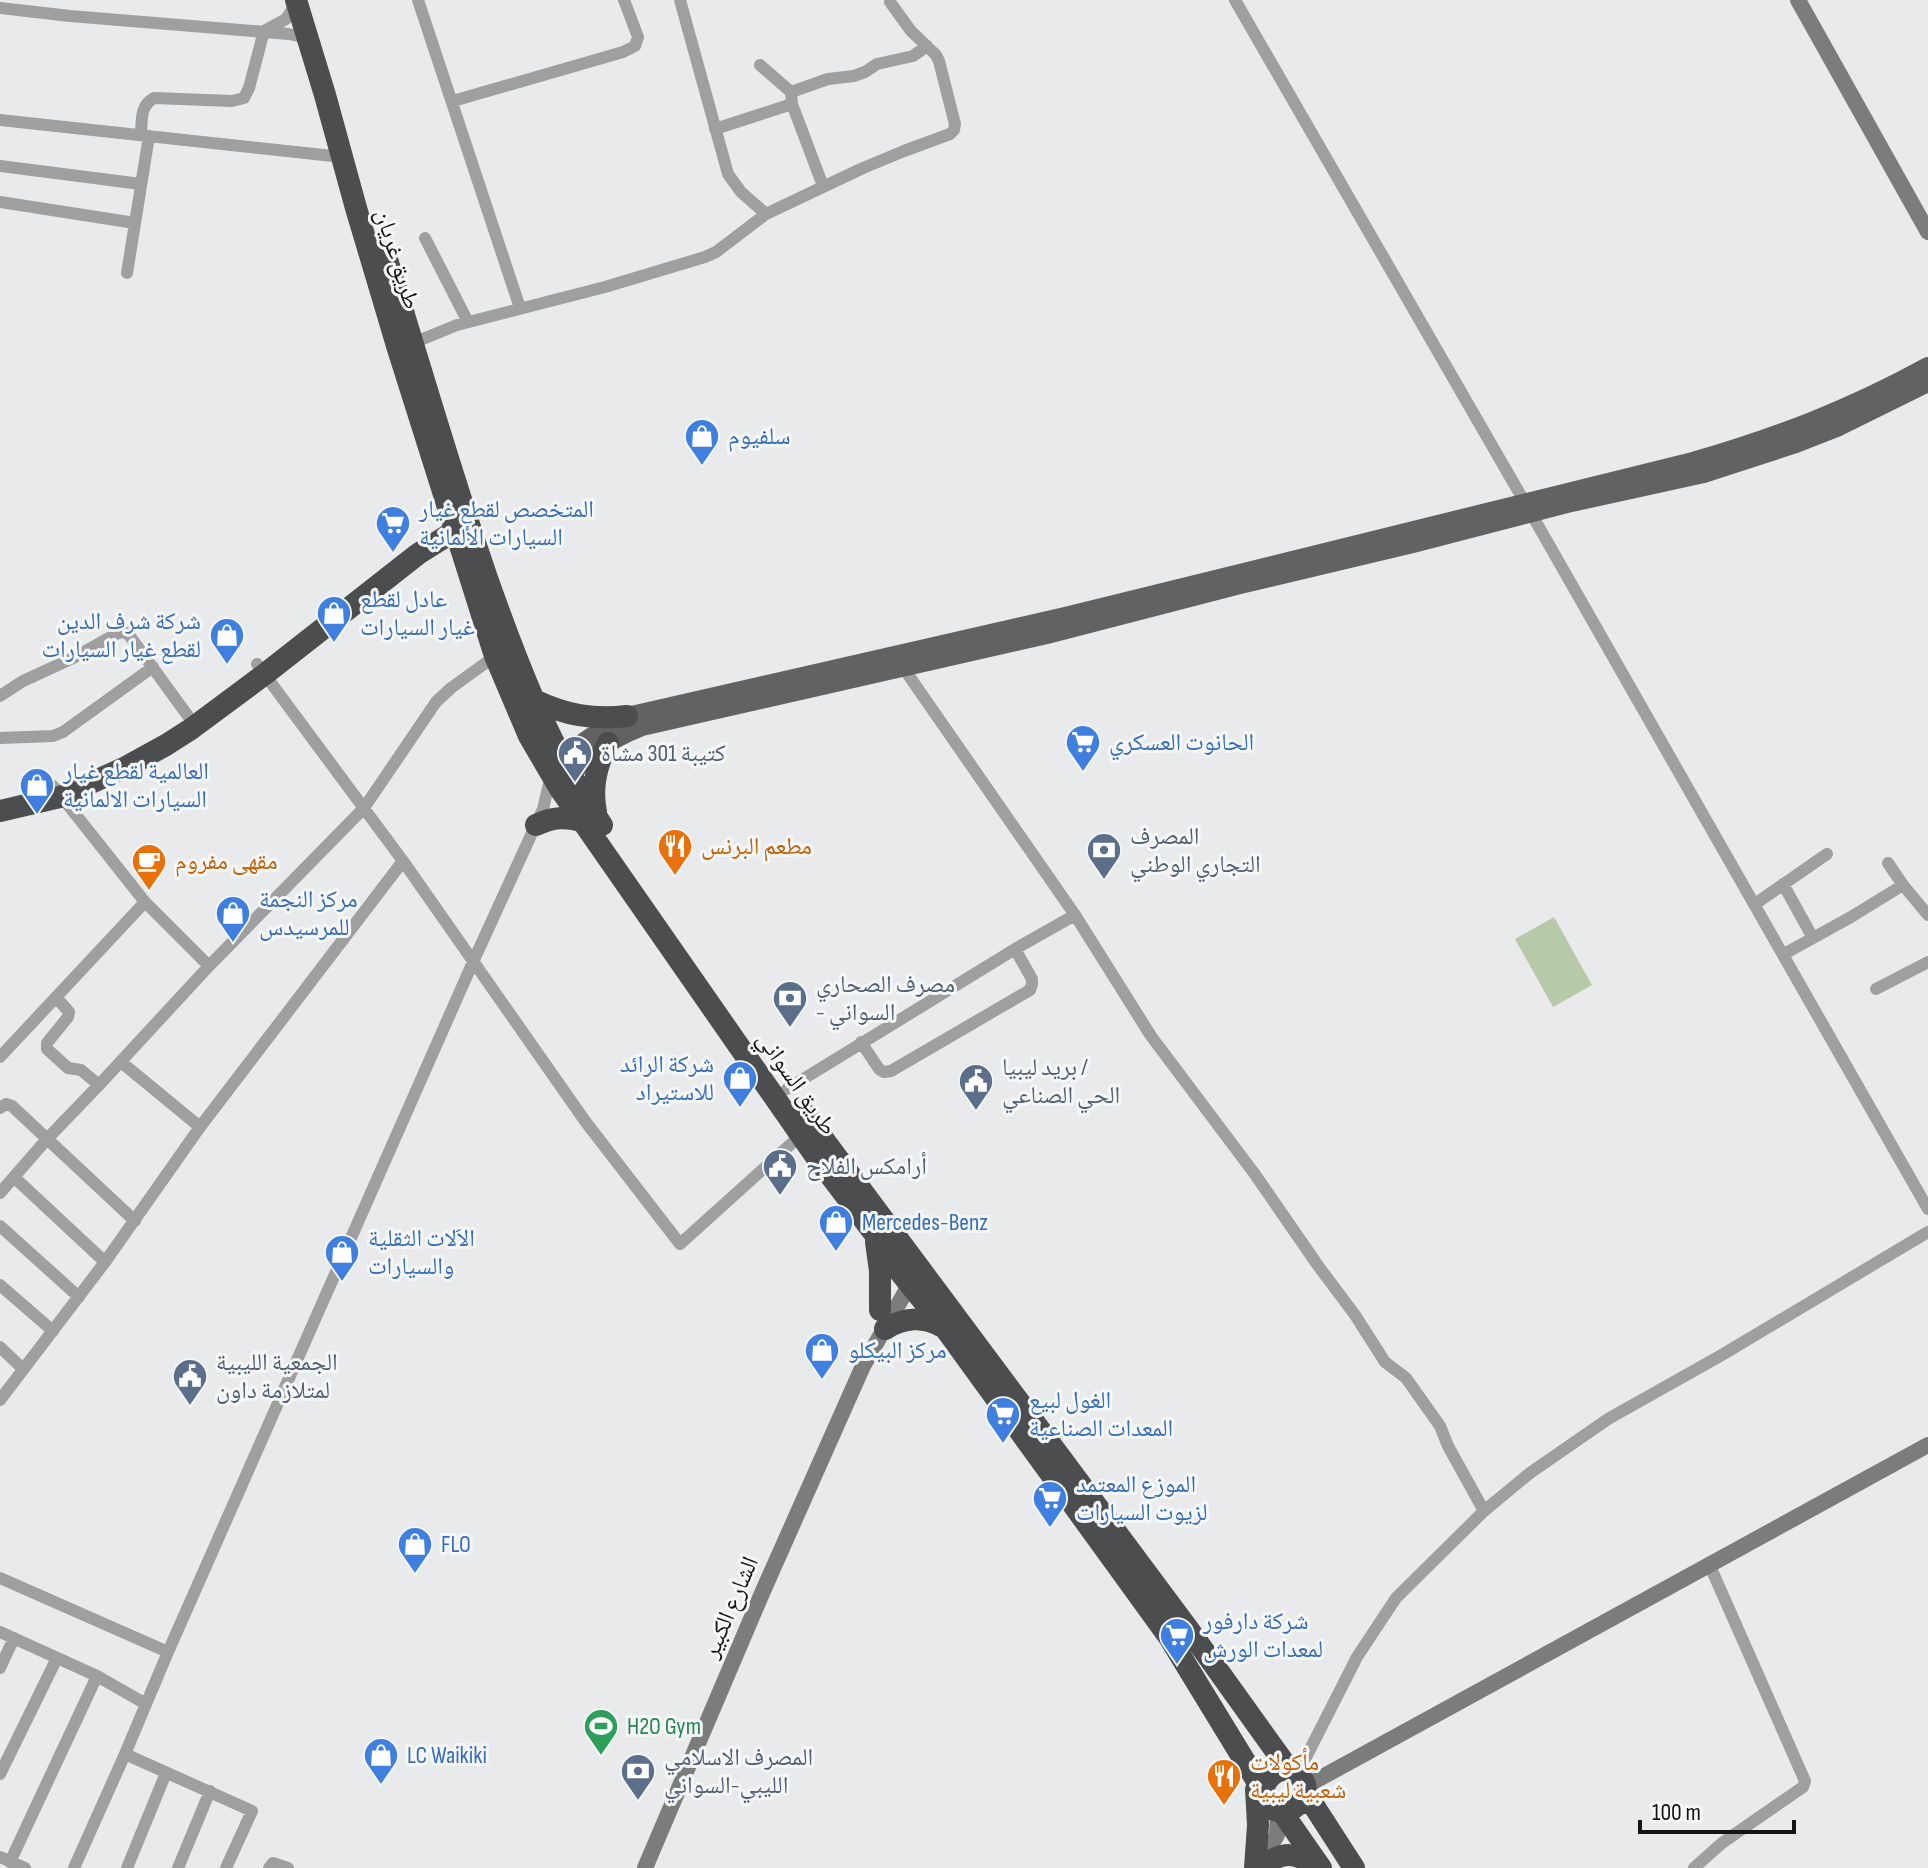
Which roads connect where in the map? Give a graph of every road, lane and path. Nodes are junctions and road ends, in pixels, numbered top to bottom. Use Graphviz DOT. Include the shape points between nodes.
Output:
graph roads {
  1 [pos="418,0"];
  2 [pos="624,0"];
  3 [pos="680,0"];
  4 [pos="1235,0"];
  5 [pos="1798,0"];
  6 [pos="302,1"];
  7 [pos="890,2"];
  8 [pos="0,8"];
  9 [pos="264,31"];
  10 [pos="310,42"];
  11 [pos="927,46"];
  12 [pos="760,65"];
  13 [pos="792,98"];
  14 [pos="453,101"];
  15 [pos="0,120"];
  16 [pos="715,129"];
  17 [pos="145,135"];
  18 [pos="342,157"];
  19 [pos="0,166"];
  20 [pos="141,184"];
  21 [pos="823,186"];
  22 [pos="0,202"];
  23 [pos="766,214"];
  24 [pos="135,223"];
  25 [pos="1928,232"];
  26 [pos="425,238"];
  27 [pos="127,273"];
  28 [pos="520,308"];
  29 [pos="468,322"];
  30 [pos="406,346"];
  31 [pos="1928,366"];
  32 [pos="1928,383"];
  33 [pos="1527,507"];
  34 [pos="458,519"];
  35 [pos="503,651"];
  36 [pos="899,662"];
  37 [pos="153,667"];
  38 [pos="261,669"];
  39 [pos="0,696"];
  40 [pos="534,700"];
  41 [pos="188,716"];
  42 [pos="627,716"];
  43 [pos="0,738"];
  44 [pos="608,743"];
  45 [pos="561,774"];
  46 [pos="56,791"];
  47 [pos="0,797"];
  48 [pos="364,808"];
  49 [pos="0,811"];
  50 [pos="540,817"];
  51 [pos="591,820"];
  52 [pos="1827,854"];
  53 [pos="403,861"];
  54 [pos="1888,863"];
  55 [pos="1783,884"];
  56 [pos="1903,885"];
  57 [pos="145,902"];
  58 [pos="1755,904"];
  59 [pos="1075,915"];
  60 [pos="1928,915"];
  61 [pos="1813,938"];
  62 [pos="1015,949"];
  63 [pos="1784,954"];
  64 [pos="473,962"];
  65 [pos="1928,962"];
  66 [pos="209,966"];
  67 [pos="1876,989"];
  68 [pos="56,997"];
  69 [pos="861,1042"];
  70 [pos="0,1057"];
  71 [pos="121,1062"];
  72 [pos="99,1085"];
  73 [pos="787,1089"];
  74 [pos="0,1108"];
  75 [pos="200,1127"];
  76 [pos="802,1134"];
  77 [pos="47,1139"];
  78 [pos="15,1178"];
  79 [pos="0,1193"];
  80 [pos="1928,1209"];
  81 [pos="135,1221"];
  82 [pos="0,1226"];
  83 [pos="1928,1232"];
  84 [pos="874,1233"];
  85 [pos="105,1262"];
  86 [pos="910,1270"];
  87 [pos="0,1285"];
  88 [pos="79,1297"];
  89 [pos="882,1319"];
  90 [pos="945,1328"];
  91 [pos="53,1331"];
  92 [pos="0,1347"];
  93 [pos="22,1368"];
  94 [pos="0,1400"];
  95 [pos="1928,1445"];
  96 [pos="1484,1511"];
  97 [pos="1710,1566"];
  98 [pos="0,1578"];
  99 [pos="0,1632"];
  100 [pos="14,1638"];
  101 [pos="168,1652"];
  102 [pos="57,1658"];
  103 [pos="0,1668"];
  104 [pos="97,1676"];
  105 [pos="146,1704"];
  106 [pos="125,1754"];
  107 [pos="166,1773"];
  108 [pos="0,1774"];
  109 [pos="1299,1781"];
  110 [pos="1259,1783"];
  111 [pos="210,1791"];
  112 [pos="1280,1811"];
  113 [pos="5,1860"];
  114 [pos="25,1868"];
  115 [pos="74,1868"];
  116 [pos="127,1868"];
  117 [pos="178,1868"];
  118 [pos="226,1868"];
  119 [pos="269,1868"];
  120 [pos="288,1868"];
  121 [pos="645,1868"];
  122 [pos="1257,1868"];
  123 [pos="1321,1868"];
  124 [pos="1354,1868"];
  125 [pos="1694,1868"];
  1 -- 14 [label="street"];
  2 -- 14 [label="street" via="638,37 635,46"];
  3 -- 16 [label="street"];
  4 -- 33 [label="street"];
  5 -- 25 [label="street"];
  6 -- 9 [label="street" via="286,19"];
  6 -- 10 [label="highway, طريق غريان"];
  6 -- 30 [label="highway, طريق غريان" via="368,197"];
  7 -- 11 [label="street"];
  8 -- 9 [label="street"];
  9 -- 10 [label="street"];
  9 -- 17 [label="street" via="244,98 154,98 142,109"];
  10 -- 18 [label="highway, طريق غريان"];
  11 -- 13 [label="street" via="854,76 828,79"];
  11 -- 21 [label="street" via="939,61 954,130"];
  12 -- 13 [label="street"];
  13 -- 16 [label="street"];
  13 -- 21 [label="street"];
  14 -- 28 [label="street"];
  15 -- 17 [label="street"];
  16 -- 23 [label="street" via="728,174"];
  17 -- 18 [label="street"];
  17 -- 20 [label="street"];
  18 -- 30 [label="highway, طريق غريان"];
  19 -- 20 [label="street"];
  20 -- 24 [label="street"];
  21 -- 23 [label="street"];
  22 -- 24 [label="street"];
  23 -- 28 [label="street" via="705,257"];
  24 -- 27 [label="street"];
  26 -- 29 [label="street"];
  28 -- 29 [label="street"];
  29 -- 30 [label="street"];
  30 -- 34 [label="highway, طريق غريان"];
  31 -- 33 [label="main road" via="1832,414 1753,443"];
  32 -- 33 [label="main road" via="1839,427 1734,465 1567,504"];
  33 -- 36 [label="main road" via="1413,544 1047,635"];
  33 -- 58 [label="street"];
  34 -- 35 [label="highway, طريق السواني"];
  34 -- 38 [label="highway" via="411,547"];
  35 -- 40 [label="highway, طريق السواني"];
  35 -- 45 [label="highway, طريق السواني" via="529,736"];
  35 -- 48 [label="street" via="436,702"];
  36 -- 42 [label="main road"];
  36 -- 44 [label="main road" via="642,727"];
  36 -- 59 [label="street"];
  37 -- 39 [label="street" via="129,635 118,633"];
  37 -- 41 [label="street"];
  37 -- 43 [label="street" via="63,732"];
  38 -- 41 [label="highway"];
  38 -- 46 [label="highway" via="166,745 126,767"];
  38 -- 48 [label="street"];
  40 -- 42 [label="highway" via="570,715"];
  40 -- 45 [label="highway, طريق السواني"];
  41 -- 46 [label="highway"];
  42 -- 45 [label="main road" via="593,734"];
  44 -- 45 [label="main road"];
  44 -- 51 [label="highway" via="596,771"];
  45 -- 50 [label="street"];
  45 -- 51 [label="highway, طريق السواني"];
  46 -- 47 [label="highway"];
  46 -- 49 [label="highway"];
  46 -- 57 [label="street"];
  48 -- 53 [label="street"];
  48 -- 66 [label="street"];
  50 -- 51 [label="highway"];
  50 -- 64 [label="street"];
  51 -- 73 [label="highway, طريق السواني"];
  51 -- 76 [label="highway, طريق السواني"];
  52 -- 55 [label="street"];
  53 -- 64 [label="street"];
  53 -- 75 [label="street"];
  54 -- 56 [label="street"];
  55 -- 58 [label="street"];
  55 -- 61 [label="street"];
  56 -- 60 [label="street"];
  56 -- 61 [label="street"];
  57 -- 66 [label="street"];
  57 -- 68 [label="street"];
  58 -- 63 [label="street"];
  59 -- 62 [label="street"];
  59 -- 96 [label="street" via="1151,1036 1385,1362 1406,1378 1440,1426"];
  61 -- 63 [label="street"];
  62 -- 69 [label="street"];
  62 -- 69 [label="street" via="1032,979 1030,990 891,1071 879,1069"];
  63 -- 80 [label="street"];
  64 -- 76 [label="street" via="680,1244"];
  64 -- 101 [label="street"];
  65 -- 67 [label="street"];
  66 -- 71 [label="street"];
  68 -- 70 [label="street"];
  68 -- 72 [label="street" via="69,1012 47,1049"];
  69 -- 73 [label="street"];
  71 -- 72 [label="street"];
  71 -- 75 [label="street"];
  72 -- 77 [label="street"];
  73 -- 86 [label="highway, طريق السواني"];
  74 -- 77 [label="street" via="12,1106"];
  75 -- 81 [label="street"];
  76 -- 84 [label="highway, طريق السواني"];
  77 -- 78 [label="street"];
  77 -- 81 [label="street"];
  78 -- 79 [label="street"];
  78 -- 85 [label="street"];
  81 -- 85 [label="street"];
  82 -- 88 [label="street"];
  83 -- 96 [label="street" via="1608,1419"];
  84 -- 86 [label="highway, طريق السواني"];
  84 -- 89 [label="highway"];
  85 -- 88 [label="street"];
  86 -- 89 [label="street, الشارع الكبير"];
  86 -- 90 [label="highway, طريق السواني"];
  86 -- 109 [label="highway, طريق السواني"];
  87 -- 91 [label="street"];
  88 -- 91 [label="street"];
  89 -- 90 [label="highway" via="921,1319"];
  89 -- 121 [label="street, الشارع الكبير"];
  90 -- 110 [label="highway, طريق السواني" via="1174,1643"];
  91 -- 93 [label="street"];
  92 -- 93 [label="street"];
  93 -- 94 [label="street"];
  95 -- 97 [label="street"];
  96 -- 109 [label="street" via="1396,1598 1357,1657"];
  97 -- 109 [label="street"];
  97 -- 125 [label="street" via="1805,1781"];
  98 -- 101 [label="street"];
  99 -- 100 [label="street"];
  100 -- 102 [label="street"];
  100 -- 103 [label="street"];
  101 -- 105 [label="street"];
  102 -- 104 [label="street"];
  102 -- 108 [label="street"];
  104 -- 105 [label="street"];
  104 -- 113 [label="street"];
  105 -- 106 [label="street"];
  106 -- 107 [label="street"];
  106 -- 115 [label="street"];
  107 -- 111 [label="street"];
  107 -- 116 [label="street"];
  109 -- 110 [label="highway" via="1280,1771"];
  109 -- 112 [label="highway" via="1300,1805"];
  109 -- 124 [label="highway, طريق السواني"];
  110 -- 112 [label="highway" via="1268,1803"];
  110 -- 122 [label="highway"];
  111 -- 117 [label="street"];
  111 -- 118 [label="street" via="252,1811"];
  112 -- 122 [label="street" via="1277,1835"];
  112 -- 123 [label="highway"];
  113 -- 114 [label="street"];
  119 -- 120 [label="street" via="276,1863"];
  122 -- 123 [label="highway" via="1287,1854"];
}
